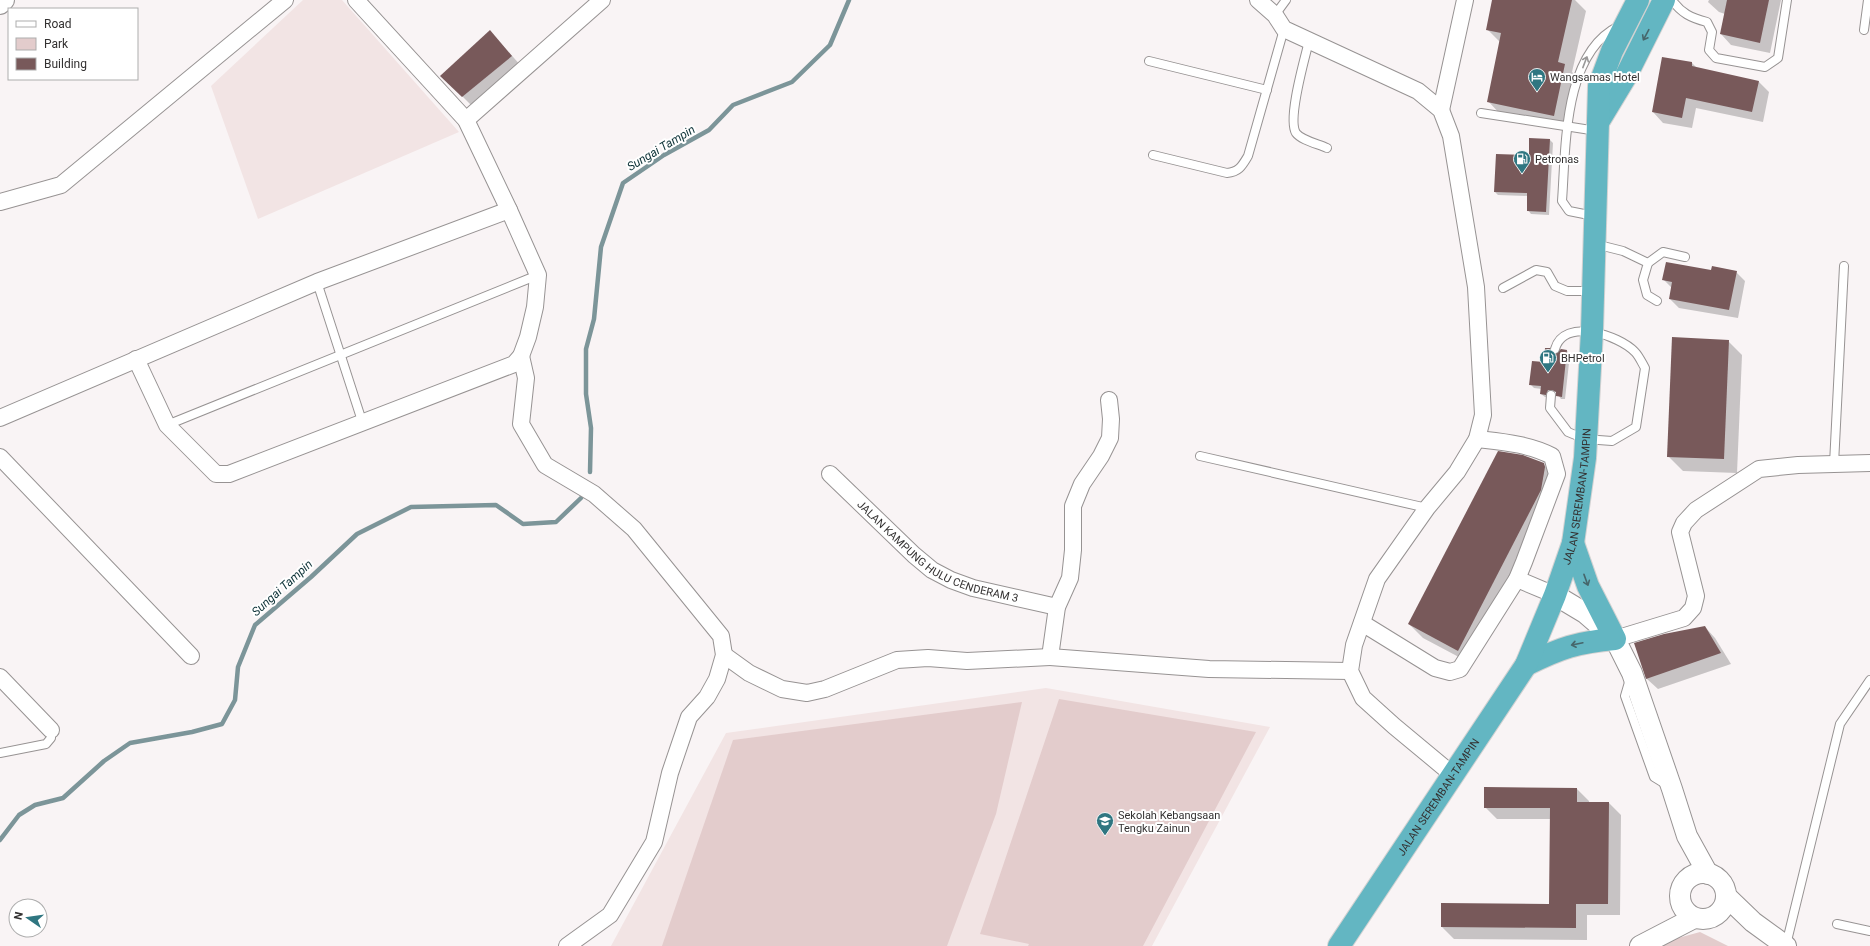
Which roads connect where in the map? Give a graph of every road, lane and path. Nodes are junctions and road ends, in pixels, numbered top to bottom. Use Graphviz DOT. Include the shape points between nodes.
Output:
graph roads {
  1 [pos="4,0"];
  2 [pos="285,0"];
  3 [pos="356,0"];
  4 [pos="602,0"];
  5 [pos="1258,0"];
  6 [pos="1286,0"];
  7 [pos="1464,0"];
  8 [pos="1638,0"];
  9 [pos="1664,0"];
  10 [pos="1672,0"];
  11 [pos="1787,0"];
  12 [pos="1868,0"];
  13 [pos="0,4"];
  14 [pos="1275,15"];
  15 [pos="1625,24"];
  16 [pos="1284,29"];
  17 [pos="1864,30"];
  18 [pos="1309,40"];
  19 [pos="1149,61"];
  20 [pos="1267,90"];
  21 [pos="1442,110"];
  22 [pos="1481,113"];
  23 [pos="466,120"];
  24 [pos="1599,125"];
  25 [pos="1567,126"];
  26 [pos="1327,148"];
  27 [pos="1153,155"];
  28 [pos="0,202"];
  29 [pos="509,210"];
  30 [pos="1596,216"];
  31 [pos="1594,244"];
  32 [pos="1685,257"];
  33 [pos="1648,263"];
  34 [pos="1844,266"];
  35 [pos="538,275"];
  36 [pos="317,282"];
  37 [pos="1503,288"];
  38 [pos="1594,291"];
  39 [pos="1657,301"];
  40 [pos="1592,331"];
  41 [pos="1555,349"];
  42 [pos="341,355"];
  43 [pos="521,356"];
  44 [pos="136,359"];
  45 [pos="1551,396"];
  46 [pos="1109,400"];
  47 [pos="0,418"];
  48 [pos="362,421"];
  49 [pos="167,425"];
  50 [pos="1477,439"];
  51 [pos="1585,439"];
  52 [pos="1200,456"];
  53 [pos="0,457"];
  54 [pos="1870,463"];
  55 [pos="1834,464"];
  56 [pos="830,474"];
  57 [pos="1428,508"];
  58 [pos="1572,543"];
  59 [pos="1516,579"];
  60 [pos="1555,595"];
  61 [pos="1057,607"];
  62 [pos="1362,623"];
  63 [pos="1615,639"];
  64 [pos="724,655"];
  65 [pos="191,656"];
  66 [pos="1050,657"];
  67 [pos="1526,665"];
  68 [pos="1350,671"];
  69 [pos="0,677"];
  70 [pos="1870,680"];
  71 [pos="51,730"];
  72 [pos="0,753"];
  73 [pos="1453,775"];
  74 [pos="1687,836"];
  75 [pos="1708,874"];
  76 [pos="1683,888"];
  77 [pos="1726,896"];
  78 [pos="1703,918"];
  79 [pos="1753,922"];
  80 [pos="1837,924"];
  81 [pos="1870,931"];
  82 [pos="1645,943"];
  83 [pos="567,946"];
  84 [pos="1339,946"];
  85 [pos="1786,946"];
  1 -- 13 [label="street"];
  2 -- 28 [label="street" via="60,185"];
  3 -- 23 [label="street"];
  4 -- 23 [label="street"];
  5 -- 14 [label="street"];
  6 -- 14 [label="lane"];
  7 -- 21 [label="street"];
  8 -- 15 [label="highway"];
  9 -- 24 [label="highway, JALAN SEREMBAN-TAMPIN, one-way"];
  10 -- 11 [label="lane" via="1680,10 1694,19 1707,22 1712,32 1710,50 1716,58 1765,67 1778,58"];
  12 -- 17 [label="lane"];
  14 -- 16 [label="street"];
  15 -- 24 [label="highway" via="1603,71 1599,86"];
  25 -- 15 [label="lane, one-way" via="1574,90 1587,56 1606,33"];
  16 -- 18 [label="street"];
  16 -- 20 [label="lane"];
  18 -- 21 [label="street" via="1418,91"];
  18 -- 26 [label="lane" via="1294,107 1294,129 1297,134"];
  19 -- 20 [label="lane"];
  20 -- 27 [label="lane" via="1248,156 1241,169 1227,173"];
  21 -- 50 [label="street" via="1450,136 1476,287 1483,414"];
  22 -- 25 [label="lane"];
  23 -- 29 [label="street"];
  24 -- 25 [label="lane"];
  24 -- 30 [label="highway, JALAN SEREMBAN-TAMPIN"];
  25 -- 30 [label="lane" via="1562,201 1569,210"];
  29 -- 35 [label="street"];
  29 -- 36 [label="street"];
  30 -- 31 [label="highway, JALAN SEREMBAN-TAMPIN"];
  31 -- 33 [label="lane" via="1623,251"];
  31 -- 38 [label="highway, JALAN SEREMBAN-TAMPIN"];
  32 -- 33 [label="lane" via="1663,252"];
  33 -- 39 [label="lane" via="1643,280 1647,295"];
  34 -- 55 [label="lane"];
  35 -- 42 [label="lane"];
  35 -- 43 [label="street" via="535,307"];
  36 -- 42 [label="lane"];
  36 -- 44 [label="street"];
  37 -- 38 [label="lane" via="1536,270 1547,272 1555,286 1567,291"];
  38 -- 40 [label="highway, JALAN SEREMBAN-TAMPIN"];
  40 -- 41 [label="lane" via="1570,332 1557,343"];
  40 -- 51 [label="highway, JALAN SEREMBAN-TAMPIN"];
  40 -- 51 [label="lane" via="1613,338 1635,352 1645,368 1636,427 1612,441"];
  42 -- 48 [label="lane"];
  42 -- 49 [label="lane"];
  43 -- 48 [label="street" via="514,364"];
  43 -- 64 [label="street" via="526,378 521,424 545,465 594,494 634,529 721,636"];
  44 -- 47 [label="street"];
  44 -- 49 [label="street"];
  45 -- 51 [label="lane" via="1550,408 1568,432"];
  46 -- 61 [label="street" via="1110,438 1077,494 1073,506 1070,578"];
  48 -- 49 [label="street" via="228,474 216,474"];
  50 -- 57 [label="street" via="1458,472"];
  50 -- 59 [label="street" via="1505,442 1540,450 1552,456 1557,474"];
  51 -- 58 [label="highway, JALAN SEREMBAN-TAMPIN" via="1585,458"];
  52 -- 57 [label="lane"];
  53 -- 65 [label="street"];
  54 -- 55 [label="street"];
  55 -- 63 [label="street" via="1759,469 1696,510 1684,523 1680,532 1696,596 1693,608 1684,618"];
  56 -- 61 [label="street, JALAN KAMPUNG HULU CENDERAM 3" via="932,570 973,588"];
  57 -- 62 [label="street" via="1377,580"];
  58 -- 60 [label="highway, JALAN SEREMBAN-TAMPIN"];
  58 -- 63 [label="highway, one-way" via="1588,586"];
  59 -- 60 [label="street"];
  59 -- 62 [label="street" via="1460,670 1450,672 1435,668"];
  60 -- 63 [label="street" via="1585,612"];
  60 -- 67 [label="highway, JALAN SEREMBAN-TAMPIN"];
  61 -- 66 [label="street"];
  62 -- 68 [label="street" via="1354,645"];
  63 -- 67 [label="highway, one-way" via="1580,643 1559,649"];
  63 -- 74 [label="street" via="1632,673"];
  64 -- 66 [label="street" via="749,673 782,689 807,693 825,689 897,660 928,658 967,661"];
  64 -- 83 [label="street" via="718,679 707,697 688,717 670,773 654,842 610,916"];
  66 -- 68 [label="street" via="1209,669"];
  67 -- 73 [label="highway, JALAN SEREMBAN-TAMPIN"];
  68 -- 73 [label="street" via="1363,698"];
  69 -- 71 [label="street"];
  70 -- 85 [label="lane" via="1840,724"];
  71 -- 72 [label="lane" via="52,738 46,744"];
  73 -- 84 [label="highway, JALAN SEREMBAN-TAMPIN"];
  74 -- 75 [label="street"];
  74 -- 76 [label="street"];
  75 -- 76 [label="street" via="1700,873"];
  75 -- 77 [label="street" via="1721,882"];
  76 -- 78 [label="street" via="1683,910"];
  76 -- 82 [label="street"];
  77 -- 78 [label="street" via="1722,909"];
  77 -- 79 [label="street"];
  78 -- 79 [label="street"];
  78 -- 82 [label="street"];
  79 -- 85 [label="street"];
  80 -- 81 [label="lane"];
}
